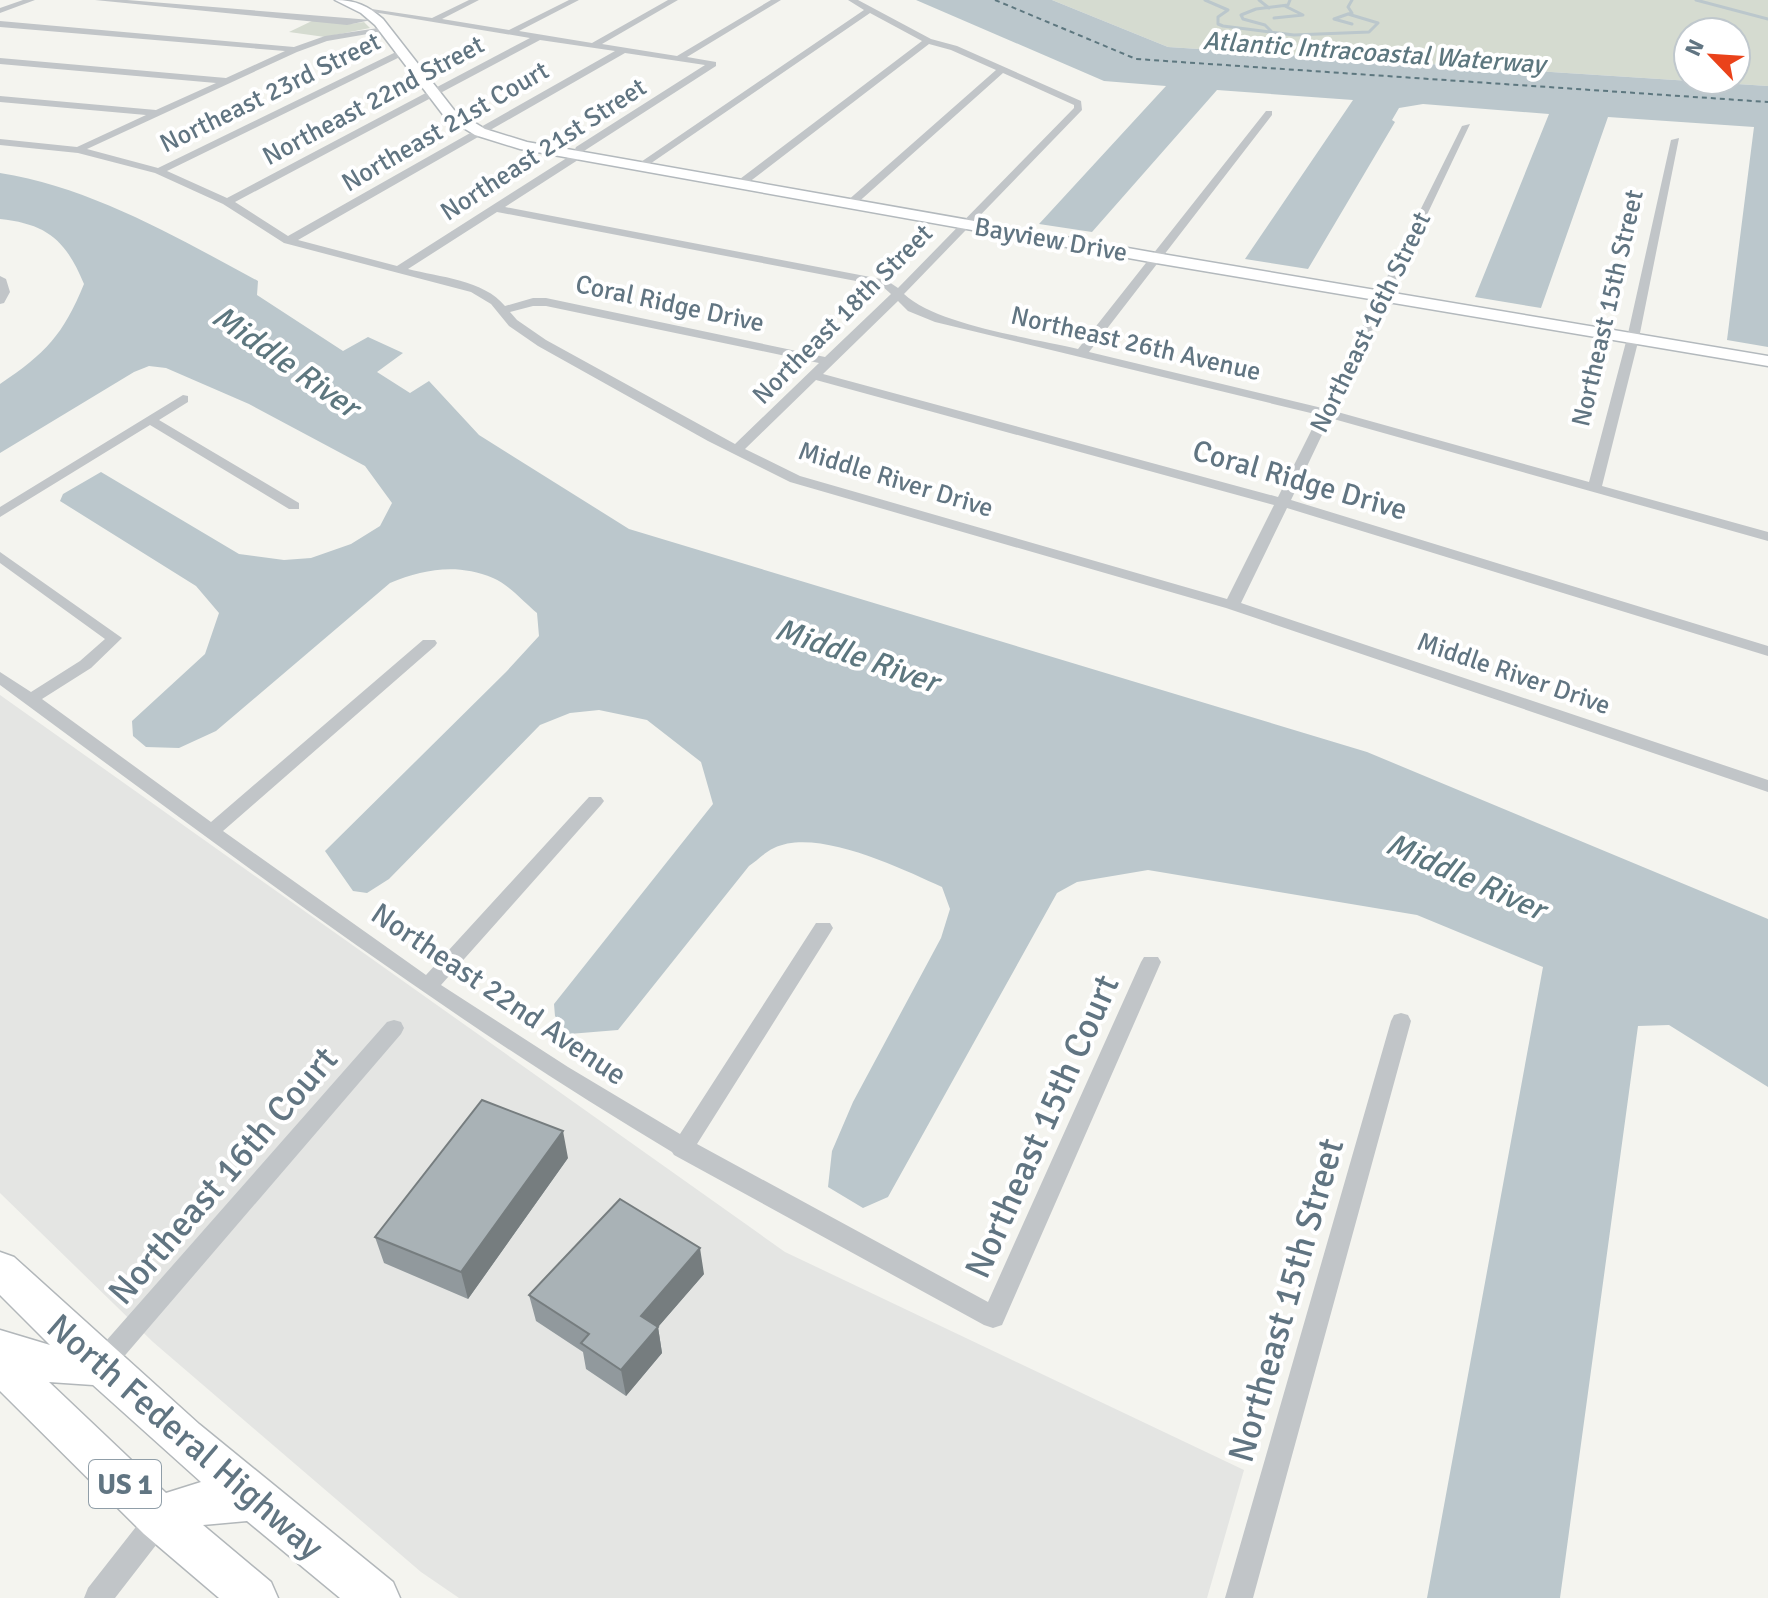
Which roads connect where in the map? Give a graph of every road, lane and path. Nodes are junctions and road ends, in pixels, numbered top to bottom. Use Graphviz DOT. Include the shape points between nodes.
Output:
graph roads {
  1 [pos="31,0"];
  2 [pos="99,0"];
  3 [pos="341,0"];
  4 [pos="475,0"];
  5 [pos="575,0"];
  6 [pos="674,0"];
  7 [pos="777,0"];
  8 [pos="852,0"];
  9 [pos="870,9"];
  10 [pos="0,11"];
  11 [pos="372,19"];
  12 [pos="434,20"];
  13 [pos="0,24"];
  14 [pos="511,32"];
  15 [pos="539,37"];
  16 [pos="928,41"];
  17 [pos="594,45"];
  18 [pos="294,50"];
  19 [pos="624,50"];
  20 [pos="401,53"];
  21 [pos="680,58"];
  22 [pos="0,61"];
  23 [pos="1003,69"];
  24 [pos="229,81"];
  25 [pos="435,92"];
  26 [pos="0,99"];
  27 [pos="1269,113"];
  28 [pos="158,114"];
  29 [pos="1467,126"];
  30 [pos="480,132"];
  31 [pos="1676,140"];
  32 [pos="0,142"];
  33 [pos="78,150"];
  34 [pos="577,156"];
  35 [pos="640,166"];
  36 [pos="159,171"];
  37 [pos="740,184"];
  38 [pos="227,202"];
  39 [pos="850,204"];
  40 [pos="495,208"];
  41 [pos="963,224"];
  42 [pos="288,241"];
  43 [pos="1156,258"];
  44 [pos="397,271"];
  45 [pos="0,279"];
  46 [pos="897,295"];
  47 [pos="1381,296"];
  48 [pos="0,300"];
  49 [pos="504,310"];
  50 [pos="1633,338"];
  51 [pos="1080,355"];
  52 [pos="827,361"];
  53 [pos="1768,361"];
  54 [pos="813,375"];
  55 [pos="183,399"];
  56 [pos="1326,413"];
  57 [pos="150,420"];
  58 [pos="737,449"];
  59 [pos="1594,489"];
  60 [pos="1281,502"];
  61 [pos="294,506"];
  62 [pos="0,513"];
  63 [pos="1768,537"];
  64 [pos="0,556"];
  65 [pos="1232,605"];
  66 [pos="429,643"];
  67 [pos="1768,651"];
  68 [pos="0,677"];
  69 [pos="30,699"];
  70 [pos="1768,786"];
  71 [pos="595,801"];
  72 [pos="212,831"];
  73 [pos="823,928"];
  74 [pos="1151,962"];
  75 [pos="428,986"];
  76 [pos="1401,1021"];
  77 [pos="394,1028"];
  78 [pos="682,1149"];
  79 [pos="0,1269"];
  80 [pos="993,1317"];
  81 [pos="0,1349"];
  82 [pos="0,1363"];
  83 [pos="100,1366"];
  84 [pos="251,1499"];
  85 [pos="160,1518"];
  86 [pos="98,1598"];
  87 [pos="255,1598"];
  88 [pos="377,1598"];
  89 [pos="1239,1598"];
  1 -- 10 [label="street"];
  2 -- 11 [label="street" via="351,22"];
  3 -- 11 [label="street, Bayview Drive"];
  4 -- 12 [label="street"];
  5 -- 14 [label="street"];
  6 -- 17 [label="street"];
  7 -- 21 [label="street"];
  8 -- 9 [label="street"];
  9 -- 16 [label="street"];
  9 -- 35 [label="street"];
  11 -- 12 [label="street"];
  11 -- 18 [label="street"];
  11 -- 20 [label="street, Bayview Drive"];
  12 -- 14 [label="street"];
  13 -- 18 [label="street"];
  14 -- 15 [label="street"];
  15 -- 17 [label="street"];
  15 -- 25 [label="street, Northeast 22nd Street"];
  16 -- 23 [label="street"];
  16 -- 37 [label="street"];
  17 -- 19 [label="street"];
  18 -- 24 [label="street"];
  19 -- 21 [label="street"];
  19 -- 30 [label="street, Northeast 21st Court"];
  20 -- 25 [label="street, Bayview Drive"];
  20 -- 36 [label="street, Northeast 23rd Street"];
  21 -- 34 [label="street, Northeast 21st Street" via="713,64 580,149"];
  22 -- 24 [label="street"];
  23 -- 39 [label="street"];
  23 -- 41 [label="street, Northeast 18th Street" via="1079,108"];
  24 -- 28 [label="street"];
  25 -- 30 [label="street, Bayview Drive" via="449,113"];
  25 -- 38 [label="street, Northeast 22nd Street"];
  26 -- 28 [label="street"];
  27 -- 43 [label="street"];
  28 -- 33 [label="street"];
  29 -- 47 [label="street, Northeast 16th Street"];
  30 -- 34 [label="street, Bayview Drive"];
  30 -- 42 [label="street, Northeast 21st Court"];
  31 -- 50 [label="street, Northeast 15th Street"];
  32 -- 33 [label="street, Middle River Drive"];
  33 -- 36 [label="street, Middle River Drive"];
  34 -- 35 [label="street, Bayview Drive"];
  34 -- 40 [label="street, Northeast 21st Street"];
  35 -- 37 [label="street, Bayview Drive"];
  36 -- 38 [label="street, Middle River Drive"];
  37 -- 39 [label="street, Bayview Drive"];
  38 -- 42 [label="street, Middle River Drive"];
  39 -- 41 [label="street, Bayview Drive"];
  40 -- 44 [label="street, Northeast 21st Street"];
  40 -- 46 [label="street, Northeast 26th Avenue" via="886,283"];
  41 -- 43 [label="street, Bayview Drive"];
  41 -- 46 [label="street, Northeast 18th Street"];
  42 -- 44 [label="street, Middle River Drive"];
  43 -- 47 [label="street, Bayview Drive"];
  43 -- 51 [label="street"];
  44 -- 49 [label="street, Middle River Drive" via="475,290"];
  45 -- 48 [label="street"];
  46 -- 51 [label="street, Northeast 26th Avenue" via="939,319"];
  46 -- 52 [label="street, Northeast 18th Street"];
  47 -- 50 [label="street, Bayview Drive"];
  47 -- 56 [label="street, Northeast 16th Street"];
  49 -- 52 [label="street, Coral Ridge Drive" via="546,302"];
  49 -- 58 [label="street, Middle River Drive" via="542,343"];
  50 -- 53 [label="street, Bayview Drive"];
  50 -- 59 [label="street, Northeast 15th Street"];
  51 -- 56 [label="street, Northeast 26th Avenue"];
  52 -- 54 [label="street, Northeast 18th Street"];
  54 -- 58 [label="street, Northeast 18th Street"];
  54 -- 60 [label="street, Coral Ridge Drive"];
  55 -- 57 [label="street"];
  56 -- 59 [label="street, Northeast 26th Avenue"];
  56 -- 60 [label="street, Northeast 16th Street"];
  57 -- 61 [label="street"];
  57 -- 62 [label="street"];
  58 -- 65 [label="street, Middle River Drive" via="795,479"];
  59 -- 63 [label="street, Northeast 26th Avenue"];
  60 -- 65 [label="street, Northeast 16th Street"];
  60 -- 67 [label="street, Coral Ridge Drive"];
  64 -- 69 [label="street" via="114,638 76,672"];
  65 -- 70 [label="street, Middle River Drive"];
  66 -- 72 [label="street"];
  68 -- 69 [label="street, Northeast 22nd Avenue"];
  69 -- 72 [label="street, Northeast 22nd Avenue"];
  71 -- 75 [label="street"];
  72 -- 75 [label="street, Northeast 22nd Avenue"];
  73 -- 78 [label="street"];
  74 -- 80 [label="street, Northeast 15th Court"];
  75 -- 78 [label="street, Northeast 22nd Avenue"];
  76 -- 89 [label="street, Northeast 15th Street"];
  77 -- 83 [label="street, Northeast 16th Court"];
  78 -- 80 [label="street, Northeast 22nd Avenue"];
  79 -- 83 [label="main road, North Federal Highway / US 1"];
  81 -- 83 [label="main road" via="41,1363"];
  82 -- 85 [label="main road, US 1"];
  83 -- 84 [label="main road, North Federal Highway / US 1"];
  84 -- 85 [label="main road" via="213,1499"];
  84 -- 88 [label="main road, North Federal Highway / US 1"];
  85 -- 86 [label="street"];
  85 -- 87 [label="main road, US 1"];
}
